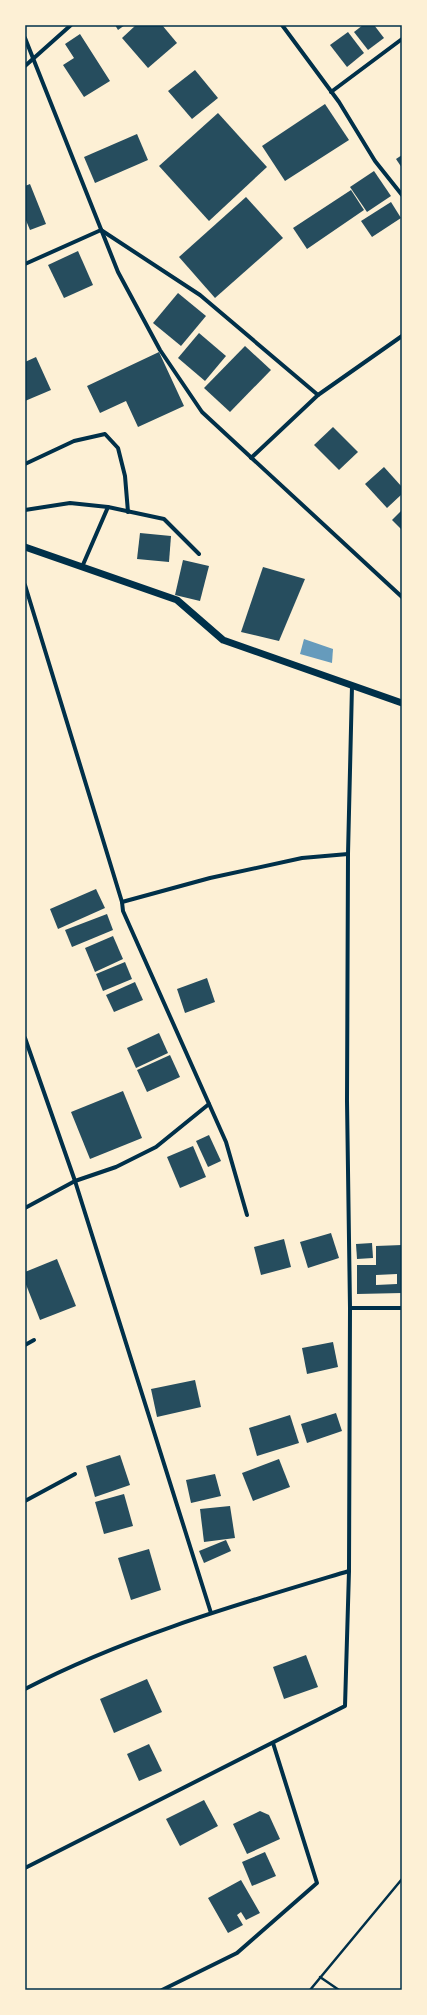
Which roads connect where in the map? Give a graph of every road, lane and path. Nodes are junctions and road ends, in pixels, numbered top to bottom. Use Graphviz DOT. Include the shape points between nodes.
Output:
graph roads {
  1 [pos="71,25"];
  2 [pos="282,25"];
  3 [pos="25,38"];
  4 [pos="402,39"];
  5 [pos="34,59"];
  6 [pos="25,66"];
  7 [pos="331,92"];
  8 [pos="402,194"];
  9 [pos="101,230"];
  10 [pos="25,264"];
  11 [pos="402,336"];
  12 [pos="318,395"];
  13 [pos="252,458"];
  14 [pos="25,464"];
  15 [pos="108,507"];
  16 [pos="25,510"];
  17 [pos="128,512"];
  18 [pos="25,547"];
  19 [pos="198,554"];
  20 [pos="82,567"];
  21 [pos="25,585"];
  22 [pos="402,597"];
  23 [pos="352,686"];
  24 [pos="402,703"];
  25 [pos="348,854"];
  26 [pos="122,902"];
  27 [pos="25,1038"];
  28 [pos="209,1104"];
  29 [pos="75,1181"];
  30 [pos="25,1208"];
  31 [pos="248,1215"];
  32 [pos="350,1308"];
  33 [pos="402,1308"];
  34 [pos="34,1340"];
  35 [pos="25,1345"];
  36 [pos="75,1474"];
  37 [pos="25,1501"];
  38 [pos="349,1571"];
  39 [pos="211,1613"];
  40 [pos="25,1689"];
  41 [pos="273,1743"];
  42 [pos="25,1868"];
  43 [pos="402,1879"];
  44 [pos="320,1978"];
  45 [pos="162,1990"];
  46 [pos="310,1990"];
  47 [pos="338,1990"];
  1 -- 5 [label="street"];
  2 -- 7 [label="street"];
  3 -- 5 [label="street"];
  4 -- 7 [label="street"];
  5 -- 6 [label="street"];
  5 -- 9 [label="street"];
  7 -- 8 [label="street" via="375,161"];
  9 -- 10 [label="street"];
  9 -- 12 [label="street" via="200,295"];
  9 -- 13 [label="street" via="118,272 160,350 202,412"];
  11 -- 12 [label="street"];
  12 -- 13 [label="street"];
  13 -- 22 [label="street"];
  14 -- 17 [label="street" via="74,441 106,434 118,448 125,476"];
  15 -- 16 [label="street" via="70,503"];
  15 -- 17 [label="street"];
  15 -- 20 [label="street"];
  17 -- 19 [label="street" via="164,519"];
  18 -- 20 [label="street"];
  20 -- 23 [label="street" via="178,600 223,640"];
  21 -- 26 [label="street"];
  23 -- 24 [label="street"];
  23 -- 25 [label="street"];
  25 -- 26 [label="street" via="302,858 210,878"];
  25 -- 32 [label="street" via="347,1101"];
  26 -- 28 [label="street" via="122,910"];
  27 -- 29 [label="street"];
  28 -- 29 [label="street" via="156,1147 116,1167"];
  28 -- 31 [label="street" via="226,1142"];
  29 -- 30 [label="street"];
  29 -- 39 [label="street"];
  32 -- 33 [label="street"];
  32 -- 38 [label="street"];
  34 -- 35 [label="street"];
  36 -- 37 [label="street"];
  38 -- 39 [label="street"];
  38 -- 41 [label="street" via="346,1706"];
  39 -- 40 [label="street" via="64,1669"];
  41 -- 42 [label="street"];
  41 -- 45 [label="street" via="317,1883 237,1953"];
  43 -- 44 [label="path"];
  44 -- 46 [label="path"];
  44 -- 47 [label="path"];
}
